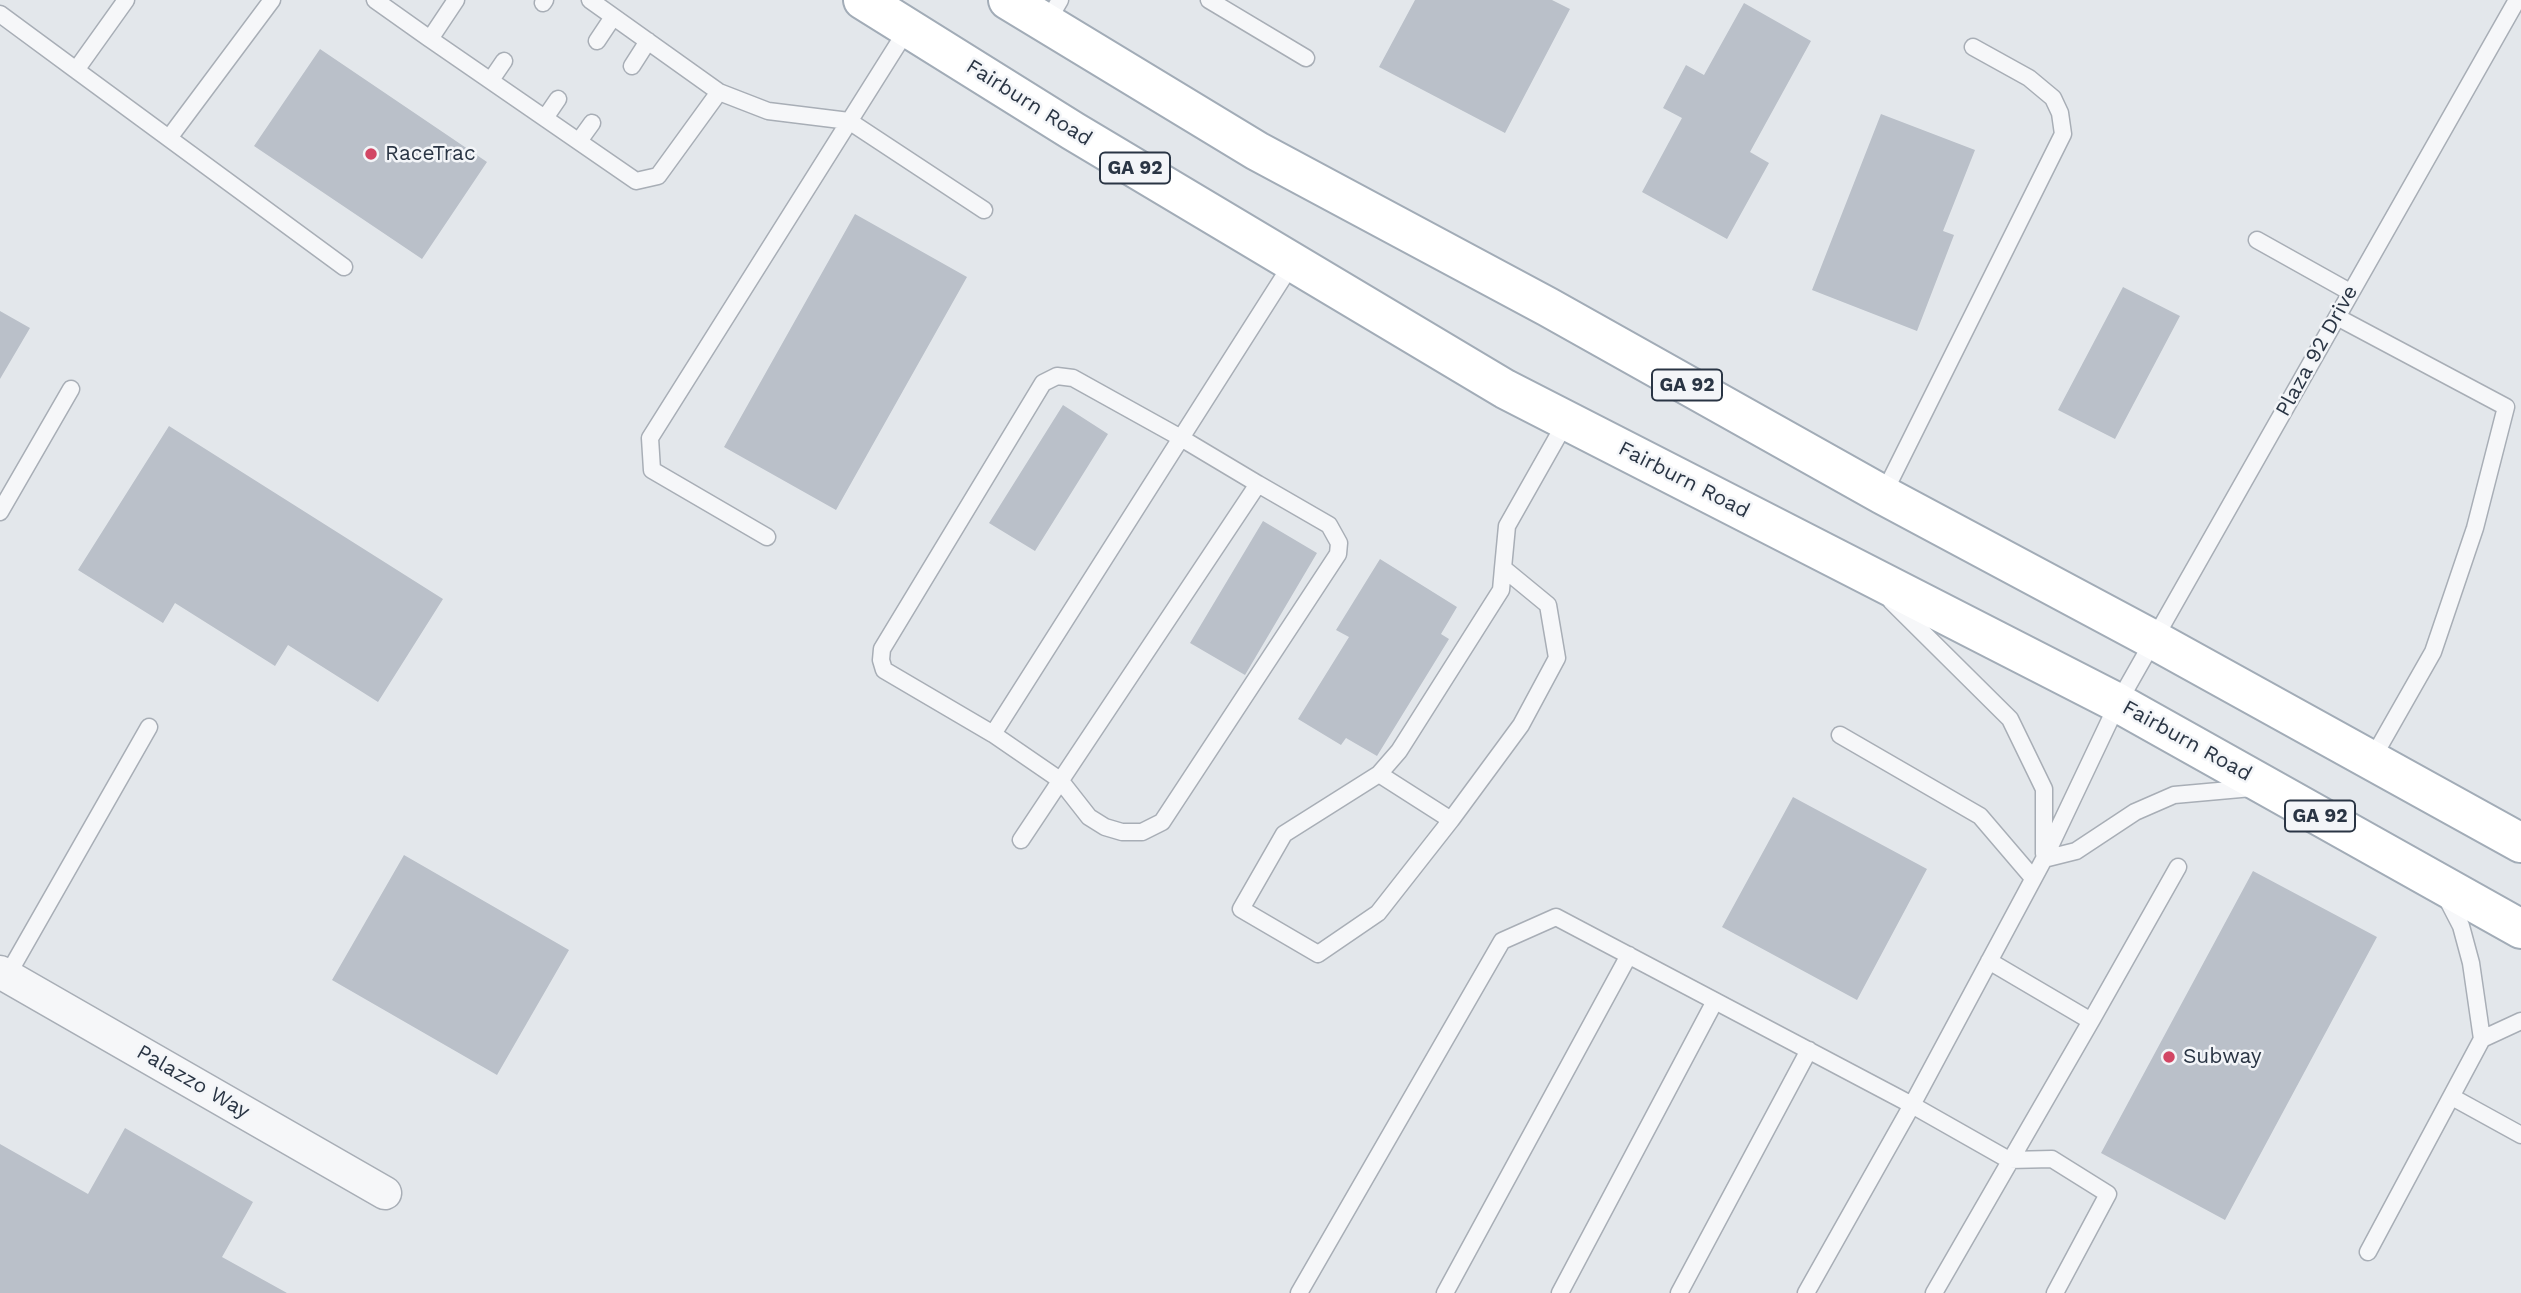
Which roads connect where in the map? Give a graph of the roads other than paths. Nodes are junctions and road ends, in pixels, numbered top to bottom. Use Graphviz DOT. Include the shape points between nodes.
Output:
graph roads {
  1 [pos="126,0"];
  2 [pos="272,0"];
  3 [pos="375,0"];
  4 [pos="456,0"];
  5 [pos="590,0"];
  6 [pos="863,0"];
  7 [pos="1007,0"];
  8 [pos="1209,0"];
  9 [pos="2517,0"];
  10 [pos="1053,12"];
  11 [pos="0,13"];
  12 [pos="613,17"];
  13 [pos="908,28"];
  14 [pos="430,39"];
  15 [pos="597,41"];
  16 [pos="648,41"];
  17 [pos="1973,47"];
  18 [pos="1306,58"];
  19 [pos="504,61"];
  20 [pos="632,66"];
  21 [pos="76,70"];
  22 [pos="491,80"];
  23 [pos="719,92"];
  24 [pos="558,99"];
  25 [pos="545,118"];
  26 [pos="849,121"];
  27 [pos="592,123"];
  28 [pos="169,138"];
  29 [pos="579,141"];
  30 [pos="984,210"];
  31 [pos="2257,240"];
  32 [pos="1293,262"];
  33 [pos="344,267"];
  34 [pos="2350,292"];
  35 [pos="2337,317"];
  36 [pos="71,388"];
  37 [pos="1567,420"];
  38 [pos="1181,438"];
  39 [pos="1258,484"];
  40 [pos="1882,495"];
  41 [pos="0,512"];
  42 [pos="768,537"];
  43 [pos="1503,568"];
  44 [pos="1860,569"];
  45 [pos="2154,640"];
  46 [pos="2118,703"];
  47 [pos="149,727"];
  48 [pos="993,734"];
  49 [pos="1840,735"];
  50 [pos="2371,761"];
  51 [pos="1379,774"];
  52 [pos="1060,780"];
  53 [pos="2269,786"];
  54 [pos="1451,820"];
  55 [pos="1021,840"];
  56 [pos="2521,843"];
  57 [pos="2044,859"];
  58 [pos="2178,867"];
  59 [pos="2034,878"];
  60 [pos="2441,886"];
  61 [pos="2521,929"];
  62 [pos="1629,956"];
  63 [pos="1989,961"];
  64 [pos="4,974"];
  65 [pos="1715,1001"];
  66 [pos="2091,1021"];
  67 [pos="2521,1021"];
  68 [pos="2482,1039"];
  69 [pos="1809,1050"];
  70 [pos="2452,1097"];
  71 [pos="1912,1105"];
  72 [pos="2521,1135"];
  73 [pos="2010,1160"];
  74 [pos="385,1193"];
  75 [pos="2368,1252"];
  76 [pos="1298,1293"];
  77 [pos="1446,1293"];
  78 [pos="1560,1293"];
  79 [pos="1679,1293"];
  80 [pos="1806,1293"];
  81 [pos="1934,1293"];
  82 [pos="2055,1293"];
  1 -- 21 [label="lane"];
  2 -- 28 [label="lane"];
  3 -- 14 [label="lane"];
  4 -- 14 [label="lane"];
  5 -- 12 [label="lane"];
  6 -- 13 [label="main road, Fairburn Road / GA 92"];
  7 -- 10 [label="main road, GA 92"];
  8 -- 18 [label="lane"];
  9 -- 34 [label="lane, Plaza 92 Drive"];
  10 -- 40 [label="main road, GA 92" via="1257,151 1548,307"];
  11 -- 21 [label="lane"];
  12 -- 15 [label="lane"];
  12 -- 16 [label="lane"];
  13 -- 26 [label="lane"];
  13 -- 32 [label="main road, Fairburn Road / GA 92"];
  14 -- 22 [label="lane"];
  16 -- 20 [label="lane"];
  16 -- 23 [label="lane"];
  17 -- 40 [label="lane" via="2029,78 2053,98 2063,134"];
  19 -- 22 [label="lane"];
  21 -- 28 [label="lane"];
  22 -- 25 [label="lane"];
  23 -- 26 [label="lane" via="768,111"];
  23 -- 29 [label="lane" via="658,176 636,181"];
  24 -- 25 [label="lane"];
  25 -- 29 [label="lane"];
  26 -- 30 [label="lane"];
  26 -- 42 [label="lane" via="650,438 652,470"];
  27 -- 29 [label="lane"];
  28 -- 33 [label="lane"];
  31 -- 34 [label="lane"];
  32 -- 37 [label="main road, Fairburn Road / GA 92"];
  32 -- 38 [label="lane"];
  34 -- 35 [label="lane, Plaza 92 Drive"];
  35 -- 45 [label="lane, Plaza 92 Drive"];
  35 -- 50 [label="lane" via="2506,407 2475,527 2433,652"];
  36 -- 41 [label="lane"];
  37 -- 43 [label="lane" via="1507,526"];
  37 -- 44 [label="main road, Fairburn Road / GA 92"];
  38 -- 39 [label="lane"];
  38 -- 48 [label="lane"];
  38 -- 48 [label="lane" via="1073,378 1057,376 1043,383 882,649 884,670"];
  39 -- 52 [label="lane"];
  39 -- 52 [label="lane" via="1329,525 1339,543 1338,554 1162,822 1142,832 1105,827 1089,817"];
  40 -- 45 [label="main road, GA 92"];
  43 -- 51 [label="lane" via="1501,590 1399,751"];
  43 -- 54 [label="lane" via="1548,606 1557,658 1521,725"];
  44 -- 46 [label="main road, Fairburn Road / GA 92"];
  44 -- 57 [label="lane" via="2010,719 2044,789"];
  45 -- 46 [label="lane, Plaza 92 Drive"];
  45 -- 50 [label="main road, GA 92"];
  46 -- 53 [label="main road, Fairburn Road / GA 92"];
  46 -- 57 [label="lane, Plaza 92 Drive"];
  47 -- 64 [label="lane"];
  48 -- 52 [label="lane"];
  49 -- 59 [label="lane" via="1980,816"];
  50 -- 56 [label="main road, GA 92"];
  51 -- 54 [label="lane"];
  51 -- 54 [label="lane" via="1284,834 1241,909 1318,954 1378,913"];
  52 -- 55 [label="lane"];
  53 -- 57 [label="lane" via="2174,795 2135,812 2076,851"];
  53 -- 60 [label="main road, Fairburn Road / GA 92"];
  57 -- 59 [label="lane, Plaza 92 Drive"];
  58 -- 66 [label="lane"];
  59 -- 63 [label="lane, Plaza 92 Drive"];
  60 -- 61 [label="main road, Fairburn Road / GA 92"];
  60 -- 68 [label="lane" via="2461,926 2471,963"];
  62 -- 65 [label="lane"];
  62 -- 76 [label="lane" via="1556,917 1502,941"];
  62 -- 77 [label="lane"];
  63 -- 66 [label="lane"];
  63 -- 71 [label="lane, Plaza 92 Drive"];
  64 -- 74 [label="street, Palazzo Way"];
  65 -- 69 [label="lane"];
  65 -- 78 [label="lane"];
  66 -- 73 [label="lane"];
  67 -- 68 [label="lane"];
  68 -- 70 [label="lane"];
  69 -- 71 [label="lane"];
  69 -- 79 [label="lane"];
  70 -- 72 [label="lane"];
  70 -- 75 [label="lane"];
  71 -- 73 [label="lane"];
  71 -- 80 [label="lane, Plaza 92 Drive"];
  73 -- 81 [label="lane"];
  73 -- 82 [label="lane" via="2052,1160 2108,1194"];
}
